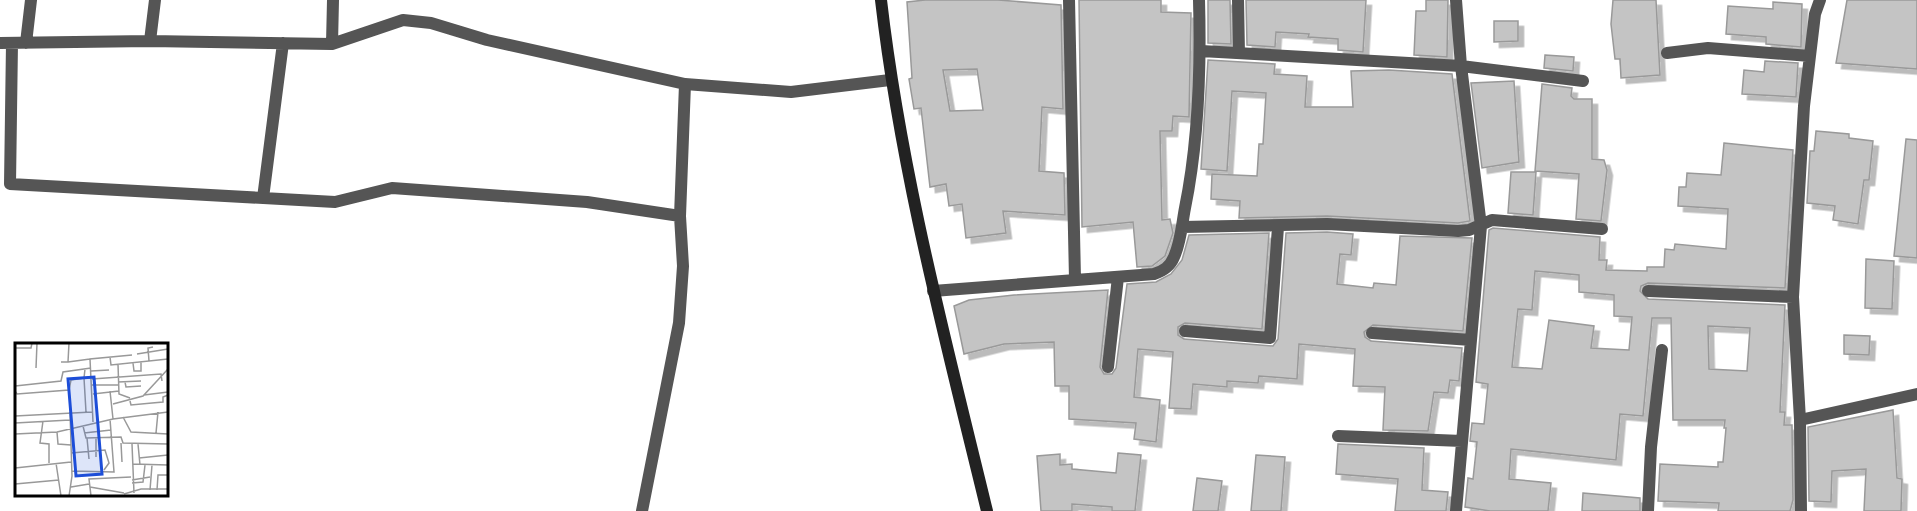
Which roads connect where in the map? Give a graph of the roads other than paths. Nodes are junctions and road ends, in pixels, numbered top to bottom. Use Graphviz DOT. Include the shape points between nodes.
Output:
graph roads {
  1 [pos="31,0"];
  2 [pos="154,0"];
  3 [pos="333,0"];
  4 [pos="881,0"];
  5 [pos="1069,0"];
  6 [pos="1200,0"];
  7 [pos="1238,0"];
  8 [pos="1456,0"];
  9 [pos="1820,0"];
  10 [pos="150,41"];
  11 [pos="6,43"];
  12 [pos="26,43"];
  13 [pos="283,44"];
  14 [pos="332,44"];
  15 [pos="1201,51"];
  16 [pos="1667,53"];
  17 [pos="1239,54"];
  18 [pos="1810,56"];
  19 [pos="1461,66"];
  20 [pos="890,80"];
  21 [pos="1583,81"];
  22 [pos="686,84"];
  23 [pos="5,183"];
  24 [pos="263,198"];
  25 [pos="680,216"];
  26 [pos="1481,226"];
  27 [pos="1182,227"];
  28 [pos="1278,227"];
  29 [pos="1602,229"];
  30 [pos="1118,277"];
  31 [pos="1076,279"];
  32 [pos="933,291"];
  33 [pos="1648,291"];
  34 [pos="1793,297"];
  35 [pos="1185,331"];
  36 [pos="1372,333"];
  37 [pos="1471,340"];
  38 [pos="1662,350"];
  39 [pos="1108,367"];
  40 [pos="1917,394"];
  41 [pos="1800,420"];
  42 [pos="1338,436"];
  43 [pos="1462,441"];
  44 [pos="642,511"];
  45 [pos="987,511"];
  46 [pos="1456,511"];
  47 [pos="1648,511"];
  48 [pos="1801,511"];
  1 -- 12 [label="street"];
  2 -- 10 [label="street"];
  3 -- 14 [label="street"];
  4 -- 20 [label="street"];
  5 -- 31 [label="street"];
  6 -- 15 [label="street"];
  7 -- 17 [label="street"];
  8 -- 19 [label="street"];
  9 -- 18 [label="street"];
  10 -- 12 [label="street"];
  10 -- 13 [label="street"];
  11 -- 12 [label="street"];
  11 -- 23 [label="street"];
  13 -- 14 [label="street"];
  13 -- 24 [label="street"];
  14 -- 22 [label="street" via="403,20 431,23 487,40"];
  15 -- 17 [label="street"];
  15 -- 27 [label="street" via="1195,152"];
  16 -- 18 [label="street" via="1708,48"];
  17 -- 19 [label="street"];
  18 -- 34 [label="street"];
  19 -- 21 [label="street"];
  19 -- 26 [label="street"];
  20 -- 22 [label="street" via="791,92"];
  20 -- 32 [label="street"];
  22 -- 25 [label="street"];
  23 -- 24 [label="street"];
  24 -- 25 [label="street" via="335,202 392,188 587,202"];
  25 -- 44 [label="street" via="683,266 679,323"];
  26 -- 28 [label="street" via="1458,231 1327,224"];
  26 -- 29 [label="street" via="1492,220"];
  26 -- 37 [label="street"];
  27 -- 28 [label="street"];
  27 -- 30 [label="street" via="1174,257 1162,272"];
  28 -- 35 [label="street" via="1270,338"];
  30 -- 31 [label="street"];
  30 -- 39 [label="street"];
  31 -- 32 [label="street"];
  32 -- 45 [label="street"];
  33 -- 34 [label="street"];
  34 -- 41 [label="street"];
  36 -- 37 [label="street"];
  37 -- 43 [label="street"];
  38 -- 47 [label="street"];
  40 -- 41 [label="street"];
  41 -- 48 [label="street"];
  42 -- 43 [label="street"];
  43 -- 46 [label="street"];
}
